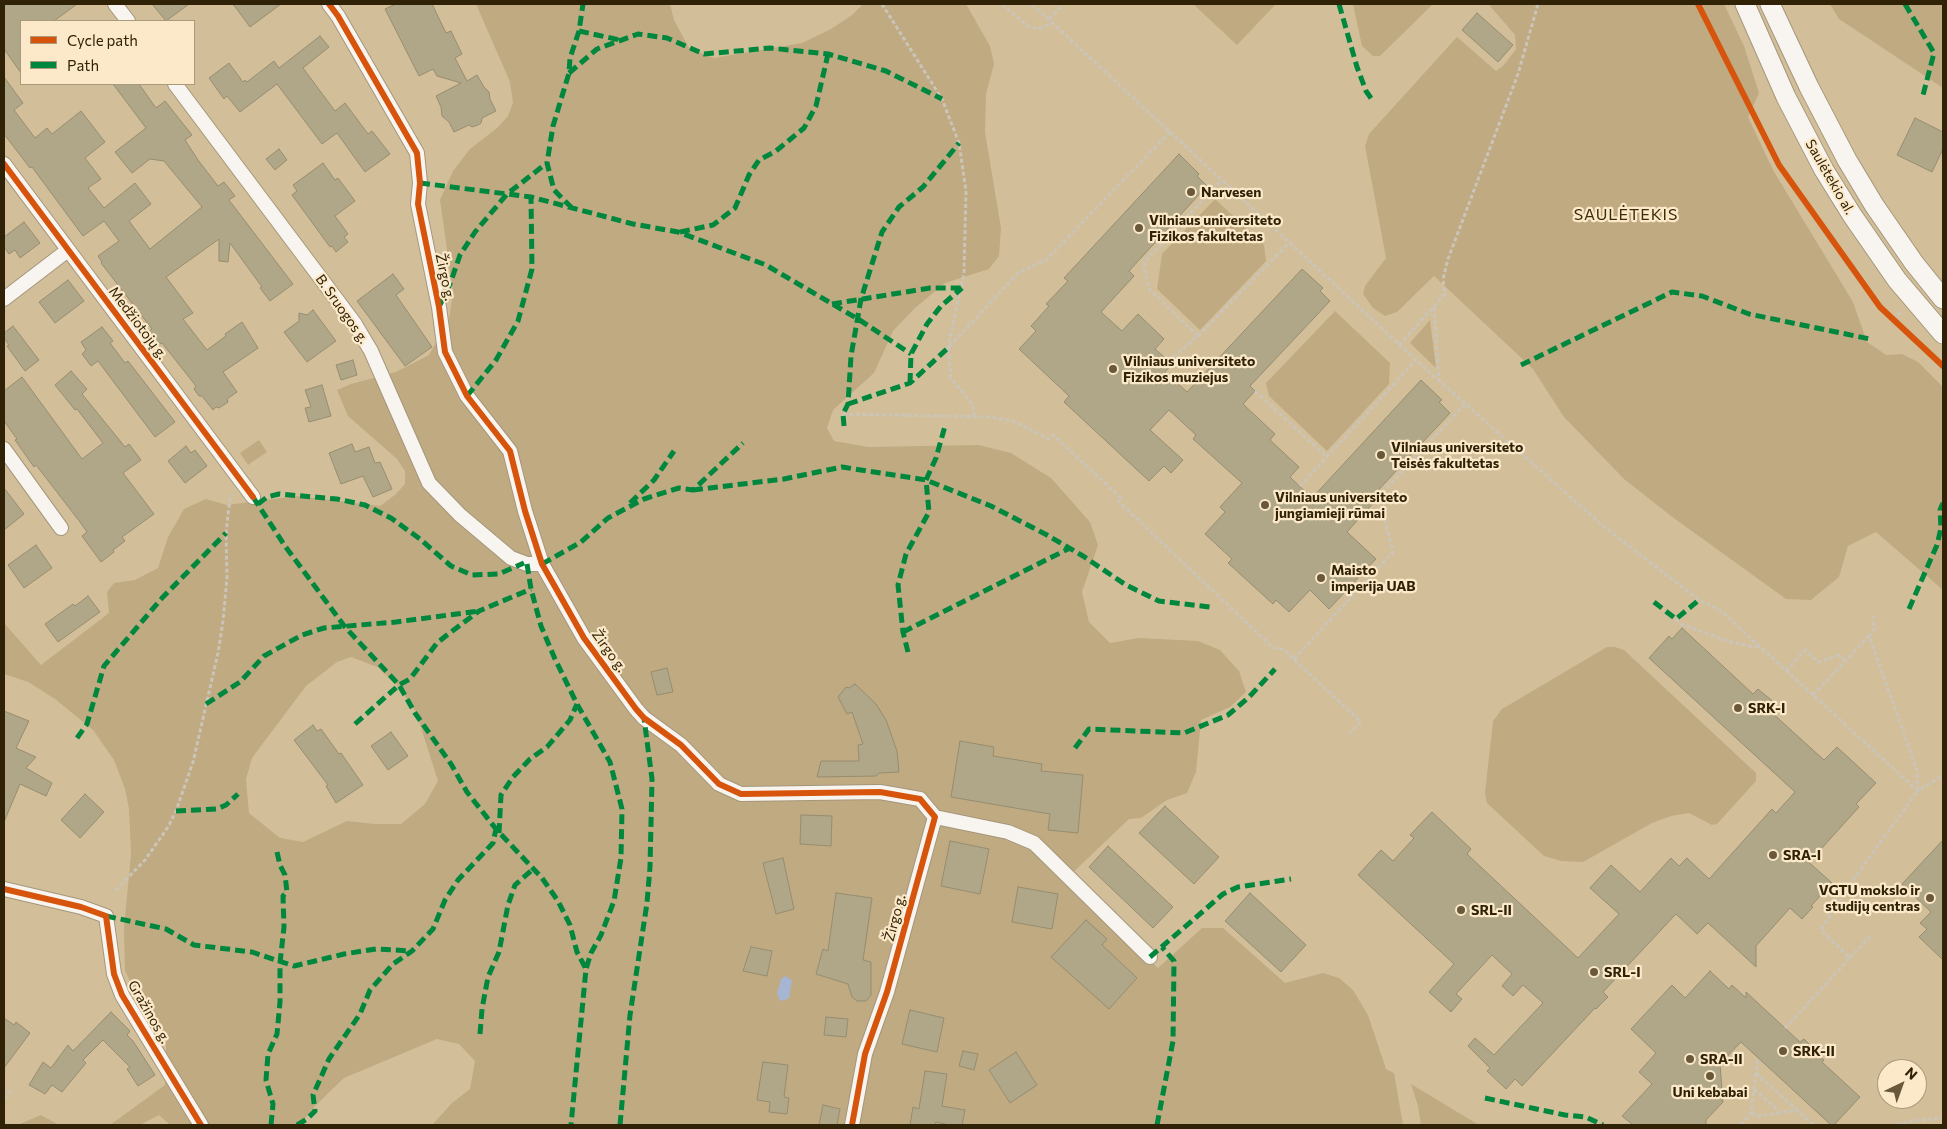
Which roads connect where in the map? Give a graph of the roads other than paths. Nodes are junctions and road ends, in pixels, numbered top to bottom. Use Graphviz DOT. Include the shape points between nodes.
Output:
graph roads {
  1 [pos="115,4"];
  2 [pos="329,4"];
  3 [pos="1745,4"];
  4 [pos="1770,4"];
  5 [pos="127,20"];
  6 [pos="176,85"];
  7 [pos="4,164"];
  8 [pos="68,250"];
  9 [pos="4,299"];
  10 [pos="1943,299"];
  11 [pos="1943,334"];
  12 [pos="4,449"];
  13 [pos="253,496"];
  14 [pos="61,528"];
  15 [pos="542,564"];
  16 [pos="935,816"];
  17 [pos="4,889"];
  18 [pos="1150,958"];
  19 [pos="201,1125"];
  20 [pos="852,1125"];
  1 -- 5 [label="street"];
  2 -- 15 [label="street, Žirgo g." via="417,153 418,204 445,352 468,396 510,451"];
  3 -- 11 [label="main road, Saulėtekio al." via="1786,97 1824,170 1897,280"];
  4 -- 10 [label="main road, Saulėtekio al." via="1847,160 1914,263"];
  6 -- 15 [label="street, B. Sruogos g." via="355,324 372,351 429,483 460,515 511,558 527,564"];
  7 -- 8 [label="street, Medžiotojų g."];
  8 -- 9 [label="street"];
  8 -- 13 [label="street, Medžiotojų g."];
  12 -- 14 [label="street"];
  15 -- 16 [label="street, Žirgo g." via="584,638 636,709 681,745 719,784 741,794 880,792 920,798"];
  16 -- 18 [label="street" via="1008,832 1034,843"];
  16 -- 20 [label="street, Žirgo g." via="887,992 865,1054"];
  17 -- 19 [label="street, Gražinos g." via="106,916 114,974 122,995"];
}
